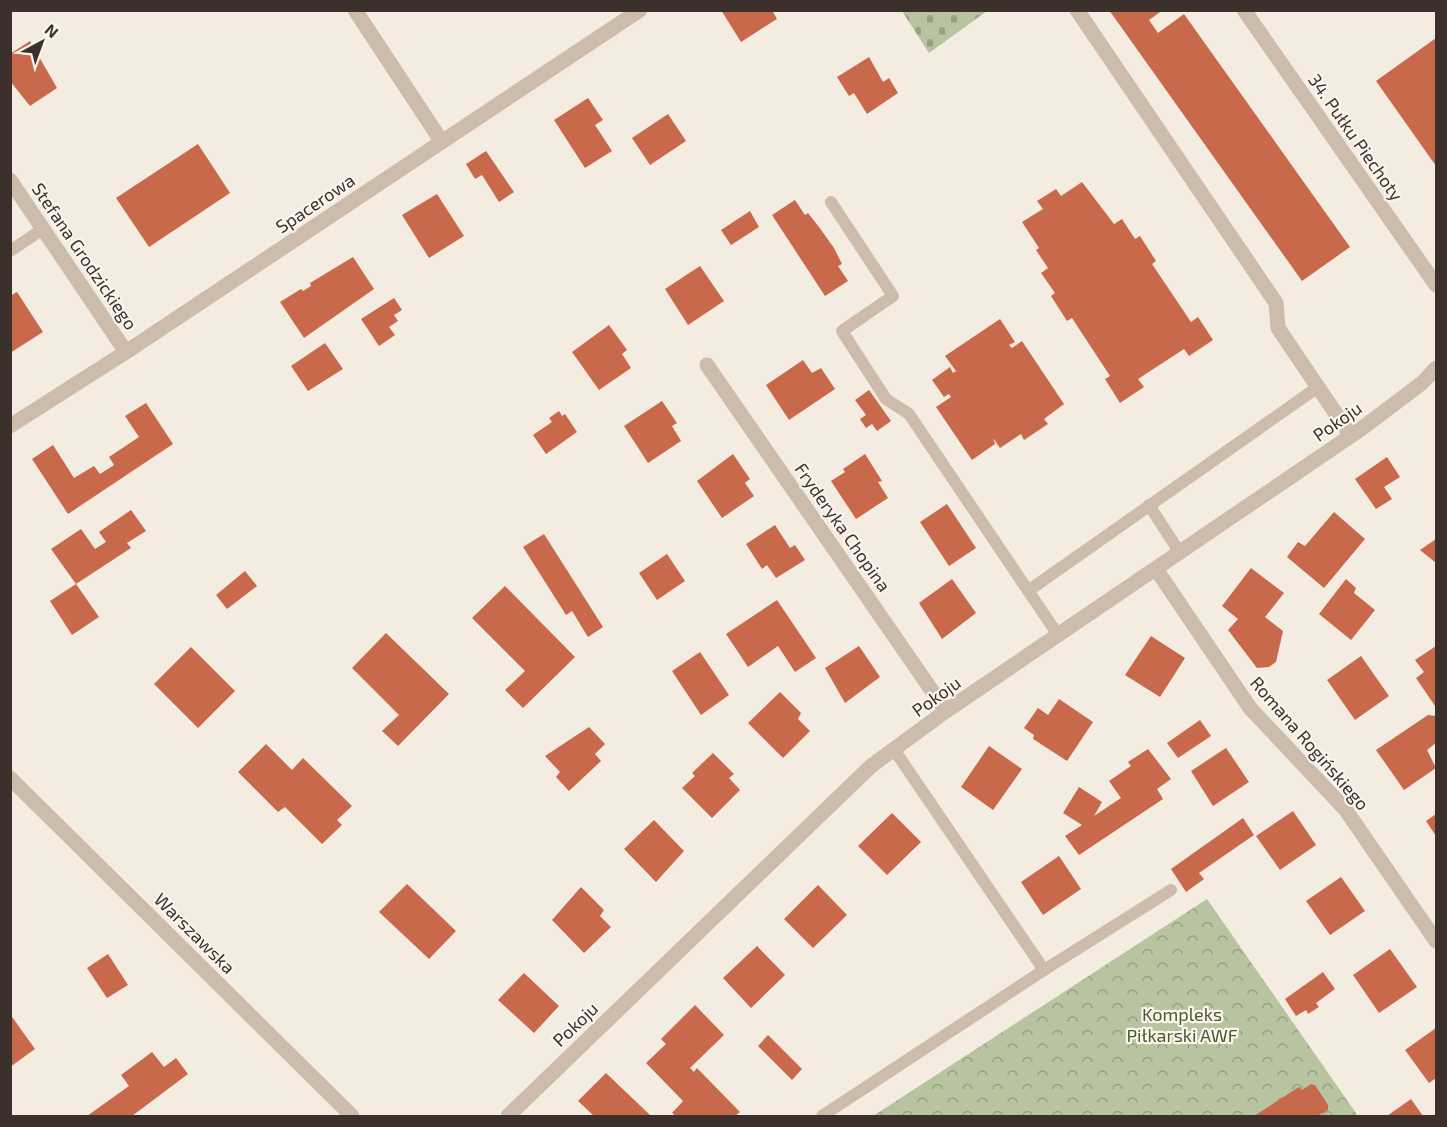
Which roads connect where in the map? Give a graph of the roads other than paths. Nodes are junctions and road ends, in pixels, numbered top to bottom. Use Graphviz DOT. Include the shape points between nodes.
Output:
graph roads {
  1 [pos="355,10"];
  2 [pos="640,10"];
  3 [pos="1077,10"];
  4 [pos="1244,10"];
  5 [pos="442,142"];
  6 [pos="10,180"];
  7 [pos="831,202"];
  8 [pos="43,229"];
  9 [pos="10,251"];
  10 [pos="1437,285"];
  11 [pos="126,352"];
  12 [pos="707,365"];
  13 [pos="1437,368"];
  14 [pos="1318,387"];
  15 [pos="10,426"];
  16 [pos="1351,436"];
  17 [pos="1149,505"];
  18 [pos="1180,553"];
  19 [pos="1156,569"];
  20 [pos="1028,591"];
  21 [pos="1058,635"];
  22 [pos="946,711"];
  23 [pos="895,751"];
  24 [pos="10,778"];
  25 [pos="1171,890"];
  26 [pos="1437,941"];
  27 [pos="1044,970"];
  28 [pos="352,1116"];
  29 [pos="508,1116"];
  30 [pos="822,1116"];
  1 -- 5 [label="street"];
  2 -- 5 [label="street, Spacerowa"];
  3 -- 14 [label="street" via="1276,303 1278,328"];
  4 -- 10 [label="street, 34. Pułku Piechoty"];
  5 -- 11 [label="street, Spacerowa"];
  6 -- 8 [label="street, Stefana Grodzickiego"];
  7 -- 20 [label="lane" via="893,296 842,331 886,399 909,414"];
  8 -- 9 [label="lane"];
  8 -- 11 [label="street, Stefana Grodzickiego"];
  11 -- 15 [label="street, Spacerowa"];
  12 -- 22 [label="street, Fryderyka Chopina"];
  13 -- 16 [label="street, Pokoju"];
  14 -- 16 [label="street"];
  14 -- 17 [label="lane"];
  16 -- 18 [label="street, Pokoju"];
  17 -- 18 [label="lane"];
  17 -- 20 [label="lane"];
  18 -- 19 [label="street, Pokoju"];
  19 -- 21 [label="street, Pokoju"];
  19 -- 26 [label="street, Romana Rogińskiego" via="1250,708 1345,809"];
  20 -- 21 [label="lane"];
  21 -- 22 [label="street, Pokoju"];
  22 -- 23 [label="street, Pokoju"];
  23 -- 27 [label="lane"];
  23 -- 29 [label="street, Pokoju" via="871,766"];
  24 -- 28 [label="street, Warszawska"];
  25 -- 27 [label="lane"];
  27 -- 30 [label="lane"];
}
